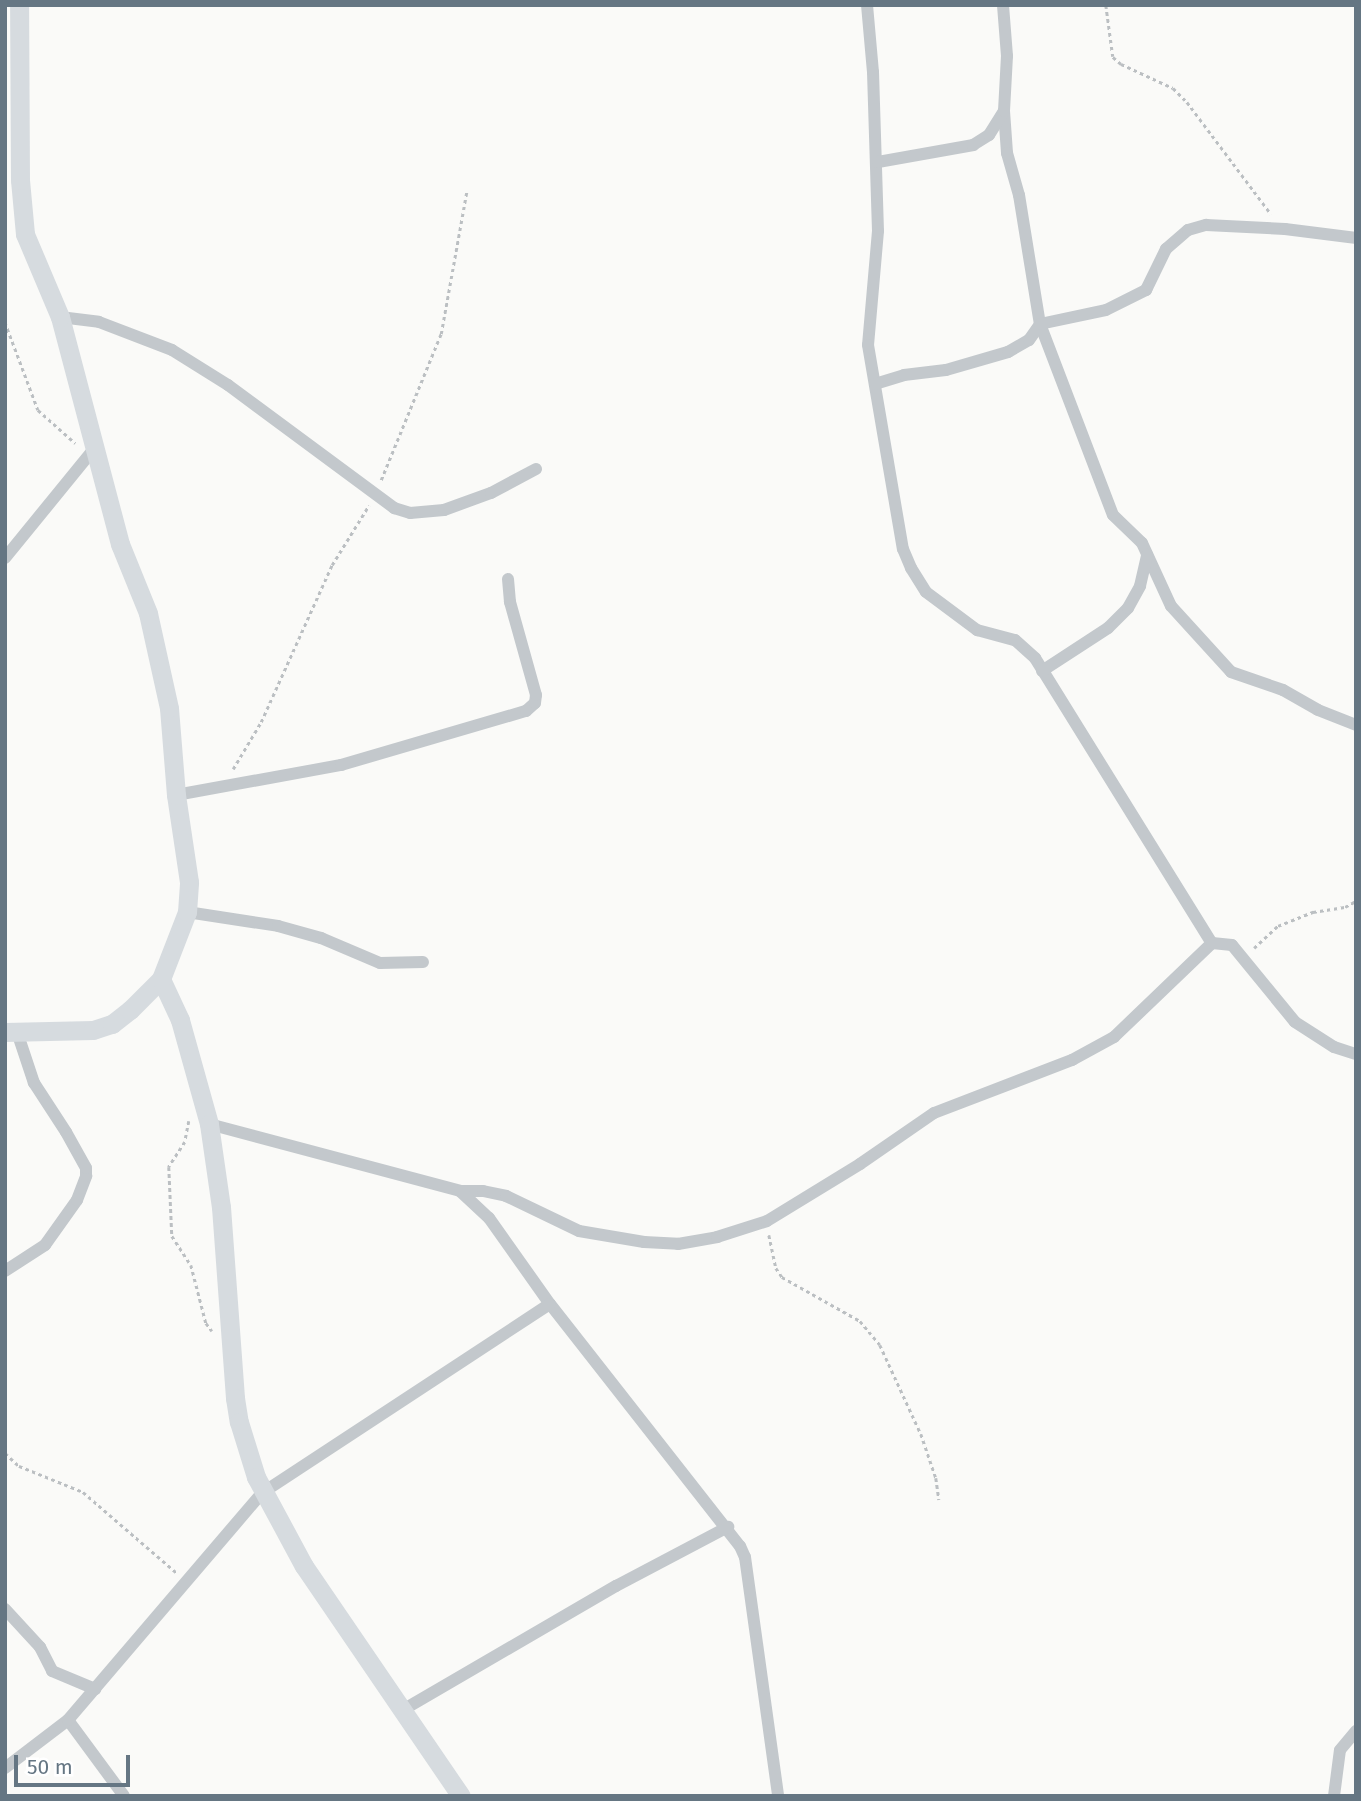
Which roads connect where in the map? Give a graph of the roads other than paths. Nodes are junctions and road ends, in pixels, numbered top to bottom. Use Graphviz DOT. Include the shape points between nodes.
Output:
graph roads {
  1 [pos="19,5"];
  2 [pos="867,5"];
  3 [pos="1003,5"];
  4 [pos="1004,111"];
  5 [pos="878,162"];
  6 [pos="1356,238"];
  7 [pos="60,317"];
  8 [pos="1040,324"];
  9 [pos="875,384"];
  10 [pos="92,452"];
  11 [pos="536,469"];
  12 [pos="1147,552"];
  13 [pos="5,558"];
  14 [pos="508,579"];
  15 [pos="1042,671"];
  16 [pos="1356,726"];
  17 [pos="176,795"];
  18 [pos="187,912"];
  19 [pos="1212,943"];
  20 [pos="424,962"];
  21 [pos="162,979"];
  22 [pos="11,1032"];
  23 [pos="1356,1054"];
  24 [pos="209,1124"];
  25 [pos="460,1191"];
  26 [pos="5,1271"];
  27 [pos="550,1304"];
  28 [pos="262,1493"];
  29 [pos="728,1527"];
  30 [pos="5,1609"];
  31 [pos="95,1689"];
  32 [pos="401,1712"];
  33 [pos="68,1720"];
  34 [pos="1356,1731"];
  35 [pos="5,1768"];
  36 [pos="124,1796"];
  37 [pos="461,1796"];
  38 [pos="778,1796"];
  39 [pos="1334,1796"];
  1 -- 7 [label="street" via="20,180 25,234"];
  2 -- 5 [label="street"];
  3 -- 4 [label="street" via="1007,56"];
  4 -- 5 [label="street" via="989,135 973,145"];
  4 -- 8 [label="street" via="1007,153 1019,195"];
  5 -- 9 [label="street" via="877,264 868,329"];
  6 -- 8 [label="street" via="1206,225 1188,230 1166,248 1146,290 1106,310"];
  7 -- 10 [label="street"];
  7 -- 11 [label="street" via="99,322 172,350 228,385 394,508 410,513 444,510 491,493"];
  8 -- 9 [label="street" via="1029,340 1008,352"];
  8 -- 12 [label="street" via="1114,515"];
  9 -- 15 [label="street" via="901,537 921,586 983,633 1015,640"];
  10 -- 13 [label="street"];
  10 -- 17 [label="street" via="120,544 148,613 169,708"];
  12 -- 15 [label="street" via="1140,586 1128,608 1108,628"];
  12 -- 16 [label="street" via="1171,606 1231,672 1283,690"];
  14 -- 17 [label="street" via="536,695 535,704 526,710 341,765"];
  15 -- 19 [label="street"];
  17 -- 18 [label="street" via="189,882"];
  18 -- 20 [label="street" via="278,926 380,963"];
  18 -- 21 [label="street"];
  19 -- 23 [label="street" via="1227,943 1243,958 1295,1022 1334,1047"];
  19 -- 25 [label="street" via="1114,1037 1072,1060 934,1113 766,1221 678,1244 644,1242 579,1231 506,1196"];
  21 -- 22 [label="street" via="130,1010 102,1028"];
  21 -- 24 [label="street" via="180,1020"];
  22 -- 26 [label="street" via="34,1083 86,1168 86,1176 77,1200 45,1245"];
  24 -- 25 [label="street"];
  24 -- 28 [label="street" via="221,1207 239,1422"];
  25 -- 27 [label="street" via="489,1218"];
  27 -- 28 [label="street"];
  27 -- 29 [label="street"];
  28 -- 31 [label="street"];
  28 -- 32 [label="street" via="303,1566"];
  29 -- 32 [label="street" via="616,1586"];
  29 -- 38 [label="street" via="745,1556"];
  30 -- 31 [label="street" via="40,1647 52,1671"];
  31 -- 33 [label="street"];
  32 -- 37 [label="street"];
  33 -- 35 [label="street"];
  33 -- 36 [label="street"];
  34 -- 39 [label="street" via="1340,1750"];
}
